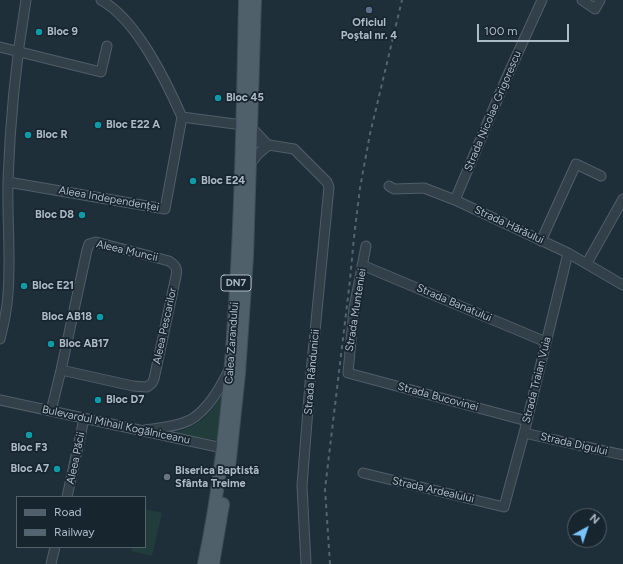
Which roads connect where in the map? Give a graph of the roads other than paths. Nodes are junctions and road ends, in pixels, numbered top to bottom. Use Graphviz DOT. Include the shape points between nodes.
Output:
graph roads {
  1 [pos="26,0"];
  2 [pos="101,0"];
  3 [pos="245,0"];
  4 [pos="255,0"];
  5 [pos="542,0"];
  6 [pos="582,0"];
  7 [pos="600,0"];
  8 [pos="107,46"];
  9 [pos="0,47"];
  10 [pos="18,52"];
  11 [pos="182,117"];
  12 [pos="246,126"];
  13 [pos="246,143"];
  14 [pos="269,145"];
  15 [pos="0,153"];
  16 [pos="10,155"];
  17 [pos="249,165"];
  18 [pos="601,176"];
  19 [pos="8,182"];
  20 [pos="389,186"];
  21 [pos="623,199"];
  22 [pos="455,200"];
  23 [pos="541,240"];
  24 [pos="366,246"];
  25 [pos="568,253"];
  26 [pos="587,263"];
  27 [pos="174,264"];
  28 [pos="362,265"];
  29 [pos="623,285"];
  30 [pos="0,339"];
  31 [pos="546,342"];
  32 [pos="231,367"];
  33 [pos="62,370"];
  34 [pos="349,374"];
  35 [pos="0,400"];
  36 [pos="51,411"];
  37 [pos="84,419"];
  38 [pos="527,420"];
  39 [pos="140,431"];
  40 [pos="524,433"];
  41 [pos="227,449"];
  42 [pos="623,455"];
  43 [pos="363,473"];
  44 [pos="67,496"];
  45 [pos="504,507"];
  46 [pos="55,548"];
  47 [pos="51,564"];
  48 [pos="204,564"];
  49 [pos="213,564"];
  50 [pos="306,564"];
  1 -- 10 [label="street"];
  2 -- 11 [label="street" via="124,18 133,29 170,90"];
  3 -- 12 [label="main road, Calea Zarandului / DN7"];
  4 -- 12 [label="main road, Calea Zarandului / DN7"];
  5 -- 22 [label="street, Strada Nicolae Grigorescu"];
  6 -- 7 [label="street" via="595,9"];
  8 -- 10 [label="street" via="101,72"];
  9 -- 10 [label="street"];
  10 -- 16 [label="street"];
  11 -- 12 [label="street"];
  11 -- 19 [label="street, Aleea Independenței" via="165,208"];
  12 -- 13 [label="main road, Calea Zarandului / DN7"];
  12 -- 14 [label="street"];
  13 -- 14 [label="street" via="259,147"];
  13 -- 17 [label="main road, Calea Zarandului / DN7"];
  13 -- 32 [label="main road, Calea Zarandului / DN7"];
  14 -- 17 [label="street"];
  14 -- 50 [label="street, Strada Rândunicii" via="294,149 327,182 330,190 302,486"];
  15 -- 16 [label="street"];
  16 -- 19 [label="street"];
  17 -- 41 [label="main road, Calea Zarandului / DN7" via="247,257 239,373"];
  18 -- 23 [label="street" via="576,164"];
  19 -- 30 [label="street" via="10,257 8,294"];
  20 -- 22 [label="street, Strada Hărăului" via="394,189 424,188"];
  21 -- 26 [label="street"];
  22 -- 23 [label="street, Strada Hărăului"];
  23 -- 25 [label="street, Strada Hărăului"];
  24 -- 28 [label="street, Strada Munteniei"];
  25 -- 26 [label="street, Strada Hărăului"];
  25 -- 31 [label="street, Strada Traian Vuia"];
  26 -- 29 [label="street, Strada Hărăului"];
  27 -- 33 [label="street, Aleea Pescarilor" via="177,271 152,383 147,387 133,386"];
  27 -- 33 [label="street, Aleea Muncii" via="96,242 89,244"];
  28 -- 31 [label="street, Strada Banatului"];
  28 -- 34 [label="street, Strada Munteniei" via="354,308 347,371"];
  31 -- 38 [label="street, Strada Traian Vuia"];
  32 -- 39 [label="street" via="208,405 190,420"];
  32 -- 41 [label="main road, Calea Zarandului / DN7"];
  33 -- 36 [label="street, Aleea Muncii"];
  34 -- 38 [label="street, Strada Bucovinei"];
  35 -- 36 [label="street, Bulevardul Mihail Kogălniceanu"];
  36 -- 37 [label="street, Bulevardul Mihail Kogălniceanu"];
  37 -- 39 [label="street, Bulevardul Mihail Kogălniceanu"];
  37 -- 44 [label="street, Aleea Păcii"];
  38 -- 40 [label="street, Strada Traian Vuia"];
  39 -- 41 [label="street, Bulevardul Mihail Kogălniceanu"];
  40 -- 42 [label="street, Strada Digului"];
  40 -- 45 [label="street, Strada Traian Vuia"];
  41 -- 48 [label="main road, Calea Zarandului / DN7"];
  41 -- 49 [label="main road, Calea Zarandului / DN7"];
  43 -- 45 [label="street, Strada Ardealului"];
  46 -- 47 [label="street"];
}
